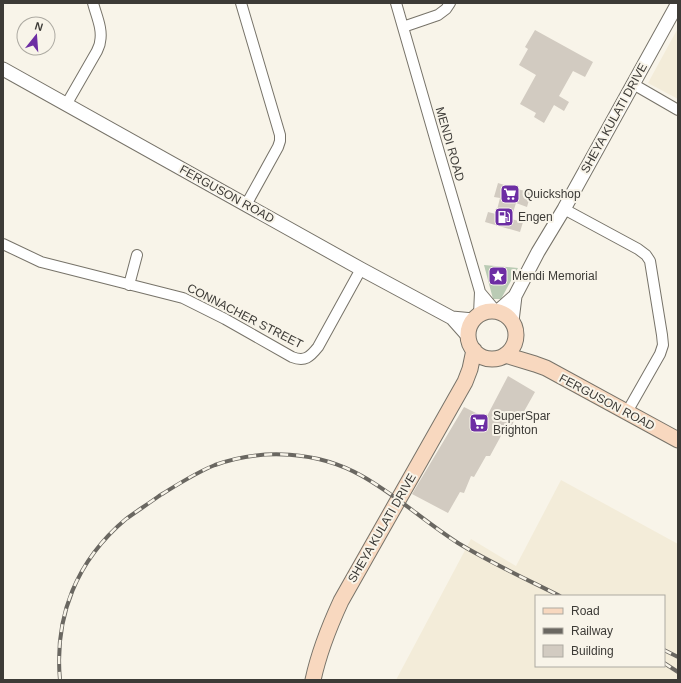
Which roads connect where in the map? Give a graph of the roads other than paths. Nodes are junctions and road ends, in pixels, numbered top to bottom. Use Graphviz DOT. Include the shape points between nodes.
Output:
graph roads {
  1 [pos="93,3"];
  2 [pos="241,3"];
  3 [pos="396,3"];
  4 [pos="450,3"];
  5 [pos="678,3"];
  6 [pos="403,27"];
  7 [pos="3,70"];
  8 [pos="633,84"];
  9 [pos="66,105"];
  10 [pos="678,110"];
  11 [pos="246,205"];
  12 [pos="564,209"];
  13 [pos="3,244"];
  14 [pos="137,255"];
  15 [pos="361,269"];
  16 [pos="129,285"];
  17 [pos="480,292"];
  18 [pos="515,296"];
  19 [pos="497,311"];
  20 [pos="476,317"];
  21 [pos="452,318"];
  22 [pos="512,321"];
  23 [pos="468,336"];
  24 [pos="516,340"];
  25 [pos="474,350"];
  26 [pos="501,357"];
  27 [pos="536,364"];
  28 [pos="465,382"];
  29 [pos="627,412"];
  30 [pos="678,440"];
  31 [pos="313,680"];
  1 -- 9 [label="street" via="100,28 100,42"];
  2 -- 11 [label="street" via="280,135 278,147"];
  3 -- 6 [label="street, MENDI ROAD"];
  4 -- 6 [label="street" via="438,15"];
  5 -- 8 [label="street, SHEYA KULATI DRIVE"];
  6 -- 17 [label="street, MENDI ROAD"];
  7 -- 9 [label="street, FERGUSON ROAD"];
  8 -- 10 [label="street"];
  8 -- 12 [label="street, SHEYA KULATI DRIVE"];
  9 -- 11 [label="street, FERGUSON ROAD"];
  11 -- 15 [label="street, FERGUSON ROAD"];
  12 -- 18 [label="street, SHEYA KULATI DRIVE"];
  12 -- 29 [label="street" via="638,249 650,261 663,345"];
  13 -- 16 [label="street, CONNACHER STREET" via="41,262"];
  14 -- 16 [label="street"];
  15 -- 16 [label="street, CONNACHER STREET" via="318,347 313,354 300,360 183,298"];
  15 -- 21 [label="street, FERGUSON ROAD"];
  17 -- 19 [label="street, MENDI ROAD"];
  17 -- 20 [label="street, MENDI ROAD"];
  18 -- 19 [label="street, SHEYA KULATI DRIVE"];
  18 -- 22 [label="street, SHEYA KULATI DRIVE"];
  19 -- 20 [label="main road" via="490,310"];
  19 -- 22 [label="main road"];
  20 -- 21 [label="street, FERGUSON ROAD"];
  20 -- 23 [label="main road" via="469,328"];
  21 -- 23 [label="street, FERGUSON ROAD"];
  22 -- 24 [label="main road"];
  23 -- 25 [label="main road"];
  24 -- 26 [label="main road" via="513,348"];
  24 -- 27 [label="main road, FERGUSON ROAD"];
  25 -- 26 [label="main road" via="484,357"];
  25 -- 28 [label="main road, SHEYA KULATI DRIVE"];
  26 -- 27 [label="main road, FERGUSON ROAD"];
  26 -- 28 [label="main road, SHEYA KULATI DRIVE" via="485,364"];
  27 -- 29 [label="main road, FERGUSON ROAD"];
  28 -- 31 [label="main road, SHEYA KULATI DRIVE" via="341,601 320,651"];
  29 -- 30 [label="main road, FERGUSON ROAD"];
}
